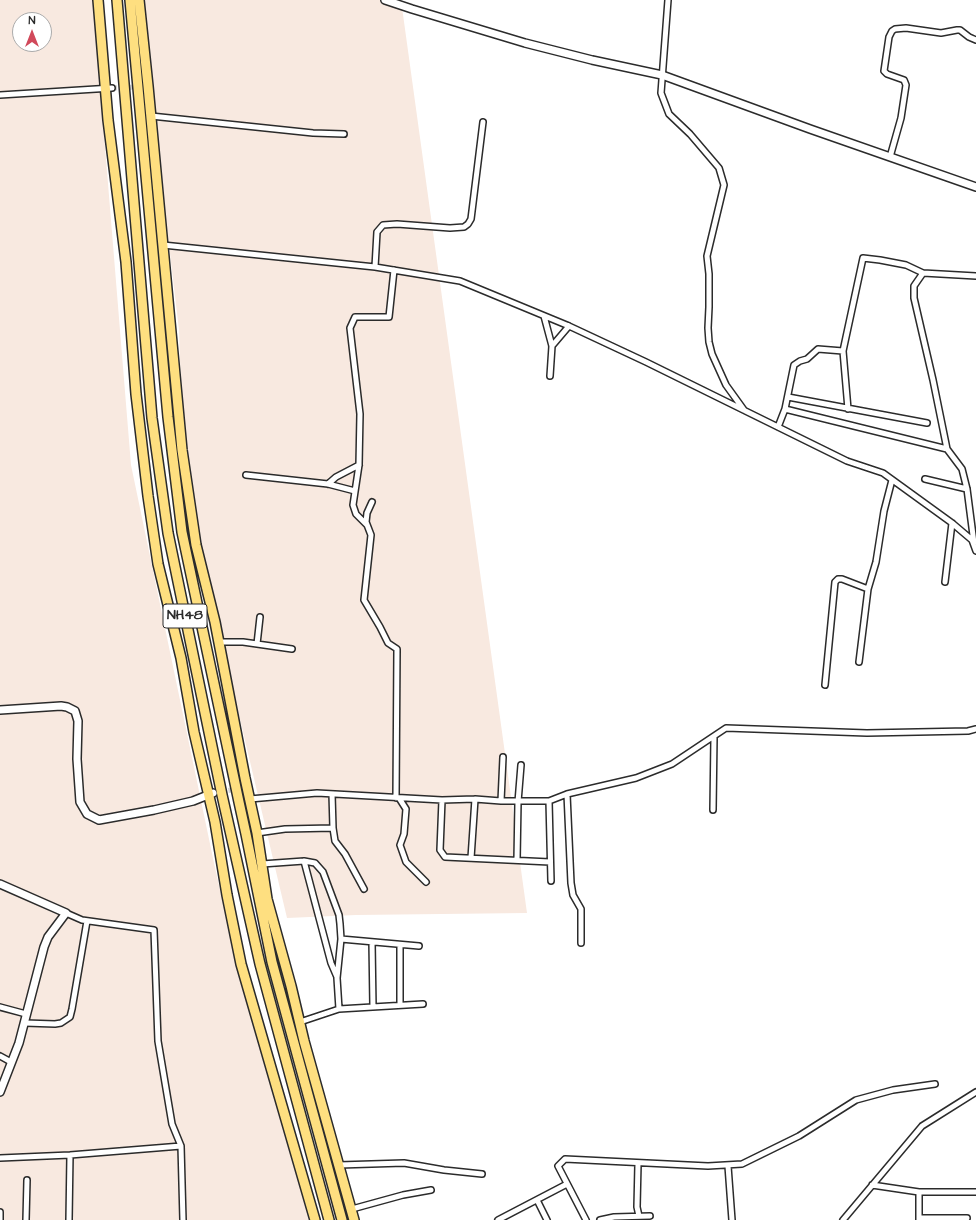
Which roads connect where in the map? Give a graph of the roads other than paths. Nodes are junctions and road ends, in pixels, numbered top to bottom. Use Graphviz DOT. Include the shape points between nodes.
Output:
graph roads {
  1 [pos="98,0"];
  2 [pos="116,0"];
  3 [pos="130,0"];
  4 [pos="139,0"];
  5 [pos="385,0"];
  6 [pos="668,0"];
  7 [pos="976,40"];
  8 [pos="662,75"];
  9 [pos="109,88"];
  10 [pos="0,95"];
  11 [pos="151,116"];
  12 [pos="483,122"];
  13 [pos="344,134"];
  14 [pos="890,157"];
  15 [pos="976,187"];
  16 [pos="163,245"];
  17 [pos="375,267"];
  18 [pos="394,270"];
  19 [pos="924,273"];
  20 [pos="976,276"];
  21 [pos="128,298"];
  22 [pos="142,298"];
  23 [pos="544,316"];
  24 [pos="570,326"];
  25 [pos="552,346"];
  26 [pos="843,351"];
  27 [pos="550,376"];
  28 [pos="788,397"];
  29 [pos="848,408"];
  30 [pos="785,409"];
  31 [pos="744,411"];
  32 [pos="927,423"];
  33 [pos="778,427"];
  34 [pos="947,449"];
  35 [pos="359,465"];
  36 [pos="246,475"];
  37 [pos="924,479"];
  38 [pos="892,480"];
  39 [pos="328,484"];
  40 [pos="967,489"];
  41 [pos="355,491"];
  42 [pos="372,502"];
  43 [pos="952,523"];
  44 [pos="367,526"];
  45 [pos="975,548"];
  46 [pos="945,582"];
  47 [pos="868,589"];
  48 [pos="260,617"];
  49 [pos="219,642"];
  50 [pos="257,644"];
  51 [pos="292,649"];
  52 [pos="859,662"];
  53 [pos="825,685"];
  54 [pos="0,710"];
  55 [pos="976,729"];
  56 [pos="714,737"];
  57 [pos="503,757"];
  58 [pos="521,764"];
  59 [pos="211,794"];
  60 [pos="332,794"];
  61 [pos="567,794"];
  62 [pos="398,798"];
  63 [pos="250,799"];
  64 [pos="475,799"];
  65 [pos="442,800"];
  66 [pos="502,801"];
  67 [pos="549,801"];
  68 [pos="518,802"];
  69 [pos="713,810"];
  70 [pos="333,828"];
  71 [pos="257,833"];
  72 [pos="471,858"];
  73 [pos="304,860"];
  74 [pos="517,860"];
  75 [pos="550,862"];
  76 [pos="262,864"];
  77 [pos="551,881"];
  78 [pos="426,882"];
  79 [pos="0,884"];
  80 [pos="364,890"];
  81 [pos="66,913"];
  82 [pos="87,920"];
  83 [pos="340,940"];
  84 [pos="372,942"];
  85 [pos="581,943"];
  86 [pos="400,944"];
  87 [pos="419,946"];
  88 [pos="337,978"];
  89 [pos="423,1004"];
  90 [pos="400,1005"];
  91 [pos="0,1007"];
  92 [pos="372,1007"];
  93 [pos="339,1009"];
  94 [pos="26,1014"];
  95 [pos="300,1022"];
  96 [pos="25,1023"];
  97 [pos="0,1056"];
  98 [pos="11,1062"];
  99 [pos="935,1084"];
  100 [pos="0,1092"];
  101 [pos="976,1092"];
  102 [pos="181,1146"];
  103 [pos="70,1155"];
  104 [pos="0,1158"];
  105 [pos="638,1164"];
  106 [pos="340,1165"];
  107 [pos="728,1166"];
  108 [pos="482,1174"];
  109 [pos="27,1180"];
  110 [pos="567,1184"];
  111 [pos="872,1185"];
  112 [pos="431,1190"];
  113 [pos="919,1192"];
  114 [pos="976,1192"];
  115 [pos="537,1200"];
  116 [pos="352,1209"];
  117 [pos="0,1212"];
  118 [pos="639,1216"];
  119 [pos="650,1216"];
  120 [pos="509,1217"];
  121 [pos="967,1218"];
  122 [pos="919,1219"];
  123 [pos="0,1220"];
  124 [pos="26,1220"];
  125 [pos="69,1220"];
  126 [pos="183,1220"];
  127 [pos="315,1220"];
  128 [pos="329,1220"];
  129 [pos="342,1220"];
  130 [pos="354,1220"];
  131 [pos="498,1220"];
  132 [pos="547,1220"];
  133 [pos="586,1220"];
  134 [pos="600,1220"];
  135 [pos="732,1220"];
  136 [pos="843,1220"];
  1 -- 9 [label="highway"];
  2 -- 22 [label="highway, NH48"];
  3 -- 129 [label="highway, NH48" via="168,417 182,532 272,962"];
  4 -- 11 [label="highway" via="145,86"];
  5 -- 8 [label="street" via="525,43"];
  6 -- 8 [label="street"];
  7 -- 14 [label="street" via="960,30 941,33 900,28 891,33 884,71 904,80 906,86 901,118"];
  8 -- 14 [label="street"];
  8 -- 31 [label="street" via="660,93 669,114 719,168 724,185 707,256 709,342 726,385"];
  9 -- 10 [label="street"];
  9 -- 21 [label="highway" via="108,120 126,262"];
  11 -- 13 [label="street"];
  11 -- 16 [label="highway"];
  12 -- 17 [label="street" via="471,219 468,224 464,227 450,228 383,225 377,232"];
  14 -- 15 [label="street"];
  16 -- 17 [label="street"];
  16 -- 49 [label="highway" via="182,450 196,545"];
  17 -- 18 [label="street"];
  18 -- 23 [label="street" via="460,281"];
  18 -- 35 [label="street" via="389,317 355,317 350,328 360,414"];
  19 -- 20 [label="street"];
  19 -- 26 [label="street" via="906,265 862,258"];
  19 -- 34 [label="street" via="914,286 914,298"];
  21 -- 22 [label="highway"];
  21 -- 59 [label="highway" via="136,394 157,556 181,658 194,732"];
  22 -- 128 [label="highway, NH48" via="152,418 168,533 260,964"];
  23 -- 24 [label="street"];
  23 -- 25 [label="street"];
  24 -- 25 [label="street"];
  24 -- 31 [label="street"];
  25 -- 27 [label="street"];
  26 -- 28 [label="street" via="818,350 794,365"];
  26 -- 29 [label="street"];
  28 -- 29 [label="street"];
  28 -- 30 [label="street"];
  29 -- 32 [label="street"];
  30 -- 33 [label="street"];
  30 -- 34 [label="street"];
  31 -- 33 [label="street"];
  33 -- 38 [label="street" via="847,461 883,473"];
  34 -- 40 [label="street" via="962,469"];
  35 -- 39 [label="street"];
  35 -- 41 [label="street"];
  36 -- 39 [label="street"];
  37 -- 40 [label="street"];
  38 -- 43 [label="street"];
  38 -- 47 [label="street" via="876,562"];
  39 -- 41 [label="street"];
  40 -- 45 [label="street"];
  41 -- 44 [label="street" via="353,505 356,514"];
  42 -- 44 [label="street" via="367,513"];
  43 -- 45 [label="street" via="972,540"];
  43 -- 46 [label="street"];
  44 -- 62 [label="street" via="372,535 364,600 388,643 397,649"];
  47 -- 52 [label="street"];
  47 -- 53 [label="street" via="842,579 835,582"];
  48 -- 50 [label="street"];
  49 -- 50 [label="street"];
  49 -- 63 [label="highway" via="244,788"];
  50 -- 51 [label="street"];
  54 -- 59 [label="street" via="67,706 75,711 78,721 76,759 80,802 87,814 100,820 194,801"];
  55 -- 56 [label="street" via="867,733 726,728"];
  56 -- 61 [label="street" via="672,764 636,778"];
  56 -- 69 [label="street"];
  57 -- 66 [label="street"];
  58 -- 68 [label="street"];
  59 -- 127 [label="highway" via="241,964"];
  60 -- 62 [label="street"];
  60 -- 63 [label="street"];
  60 -- 70 [label="street"];
  61 -- 67 [label="street"];
  61 -- 85 [label="street" via="571,883 573,895 581,909"];
  62 -- 65 [label="street"];
  62 -- 78 [label="street" via="406,809 404,834 400,845 406,862"];
  63 -- 71 [label="highway"];
  64 -- 65 [label="street"];
  64 -- 66 [label="street"];
  64 -- 72 [label="street"];
  65 -- 72 [label="street" via="440,850 445,857"];
  66 -- 68 [label="street"];
  67 -- 68 [label="street"];
  67 -- 75 [label="street"];
  68 -- 74 [label="street"];
  70 -- 71 [label="street" via="285,829"];
  70 -- 80 [label="street" via="335,841 346,854"];
  71 -- 76 [label="highway"];
  72 -- 74 [label="street"];
  73 -- 76 [label="street"];
  73 -- 83 [label="street" via="315,863 323,872 339,915"];
  73 -- 88 [label="street" via="330,963"];
  74 -- 75 [label="street"];
  75 -- 77 [label="street"];
  76 -- 95 [label="highway" via="267,899"];
  79 -- 81 [label="street"];
  81 -- 82 [label="street"];
  81 -- 94 [label="street" via="46,942"];
  82 -- 96 [label="street" via="70,1017 61,1023"];
  82 -- 102 [label="street" via="154,930 158,1041 172,1124"];
  83 -- 84 [label="street"];
  83 -- 88 [label="street"];
  84 -- 86 [label="street"];
  84 -- 92 [label="street"];
  86 -- 87 [label="street"];
  86 -- 90 [label="street"];
  88 -- 93 [label="street"];
  89 -- 90 [label="street"];
  90 -- 92 [label="street"];
  91 -- 94 [label="street"];
  92 -- 93 [label="street"];
  93 -- 95 [label="street"];
  94 -- 96 [label="street"];
  95 -- 106 [label="highway"];
  96 -- 98 [label="street"];
  97 -- 98 [label="street"];
  98 -- 100 [label="street"];
  99 -- 107 [label="street" via="893,1090 856,1100 799,1136 742,1164"];
  101 -- 111 [label="street" via="922,1126"];
  102 -- 103 [label="street"];
  102 -- 126 [label="street"];
  103 -- 104 [label="street"];
  103 -- 125 [label="street"];
  105 -- 107 [label="street"];
  105 -- 110 [label="street" via="565,1159 558,1166"];
  105 -- 118 [label="street"];
  106 -- 108 [label="street" via="404,1163"];
  106 -- 116 [label="highway"];
  107 -- 135 [label="street"];
  109 -- 124 [label="street"];
  110 -- 115 [label="street"];
  110 -- 133 [label="street"];
  111 -- 113 [label="street"];
  111 -- 136 [label="street"];
  112 -- 116 [label="street"];
  113 -- 114 [label="street"];
  113 -- 122 [label="street"];
  115 -- 120 [label="street"];
  115 -- 132 [label="street"];
  116 -- 130 [label="highway"];
  117 -- 123 [label="street"];
  118 -- 119 [label="street"];
  118 -- 134 [label="street"];
  120 -- 131 [label="street"];
  121 -- 122 [label="street"];
}
